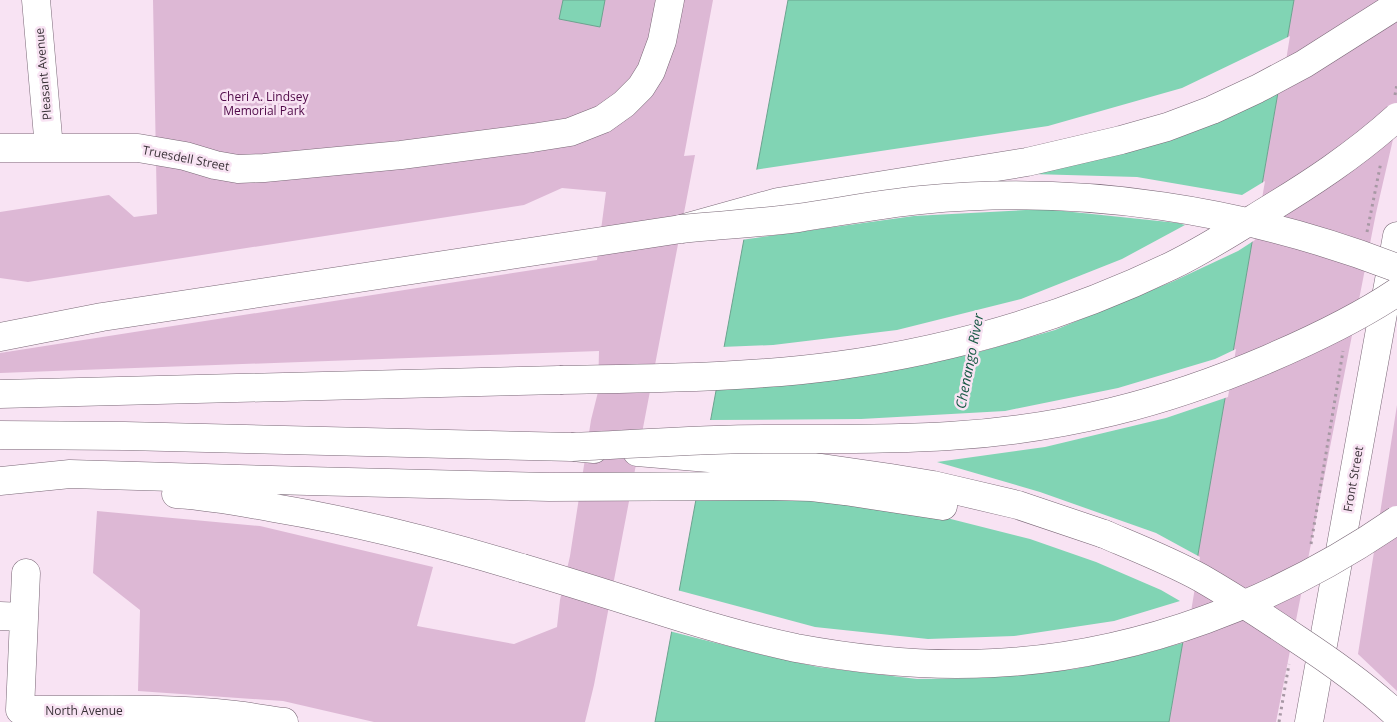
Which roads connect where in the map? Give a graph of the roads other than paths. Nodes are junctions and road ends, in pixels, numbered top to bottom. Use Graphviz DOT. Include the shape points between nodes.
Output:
graph roads {
  1 [pos="36,0"];
  2 [pos="670,0"];
  3 [pos="1397,4"];
  4 [pos="1395,109"];
  5 [pos="0,148"];
  6 [pos="49,148"];
  7 [pos="681,229"];
  8 [pos="1397,236"];
  9 [pos="1397,268"];
  10 [pos="1397,292"];
  11 [pos="102,317"];
  12 [pos="0,322"];
  13 [pos="0,337"];
  14 [pos="0,394"];
  15 [pos="0,435"];
  16 [pos="563,447"];
  17 [pos="0,481"];
  18 [pos="1397,520"];
  19 [pos="1104,534"];
  20 [pos="26,573"];
  21 [pos="12,617"];
  22 [pos="1397,714"];
  23 [pos="284,722"];
  24 [pos="1309,722"];
  1 -- 6 [label="main road, Pleasant Avenue"];
  2 -- 6 [label="main road, Truesdell Street" via="662,41 641,87 603,119 556,134 401,154 238,169 138,148"];
  3 -- 7 [label="main road, bridge" via="1348,37 1257,89 1167,127 1027,162 778,202"];
  4 -- 14 [label="main road, bridge" via="1377,135 1341,163 1173,265 1087,303 964,342 844,364 746,374"];
  5 -- 6 [label="main road, Truesdell Street"];
  7 -- 9 [label="main road, bridge" via="797,218 922,200 1017,196 1115,200 1276,228"];
  7 -- 11 [label="main road"];
  8 -- 24 [label="main road, Front Street"];
  10 -- 16 [label="main road, bridge" via="1323,334 1218,379 1139,406 1063,423 990,433 908,438 764,439"];
  11 -- 12 [label="main road"];
  11 -- 13 [label="main road"];
  15 -- 16 [label="main road"];
  16 -- 19 [label="main road, bridge" via="815,467 891,478 1018,505"];
  17 -- 18 [label="main road, bridge" via="179,494 250,503 373,527 455,548 719,629 795,647 876,660 955,664 1034,660 1110,647 1172,631 1256,600 1300,579 1360,546"];
  17 -- 19 [label="main road" via="70,474 318,482 812,487"];
  19 -- 22 [label="main road, bridge" via="1172,564 1235,598 1351,676"];
  20 -- 21 [label="main road, North Avenue"];
  21 -- 23 [label="main road, North Avenue" via="20,710 184,711"];
}
